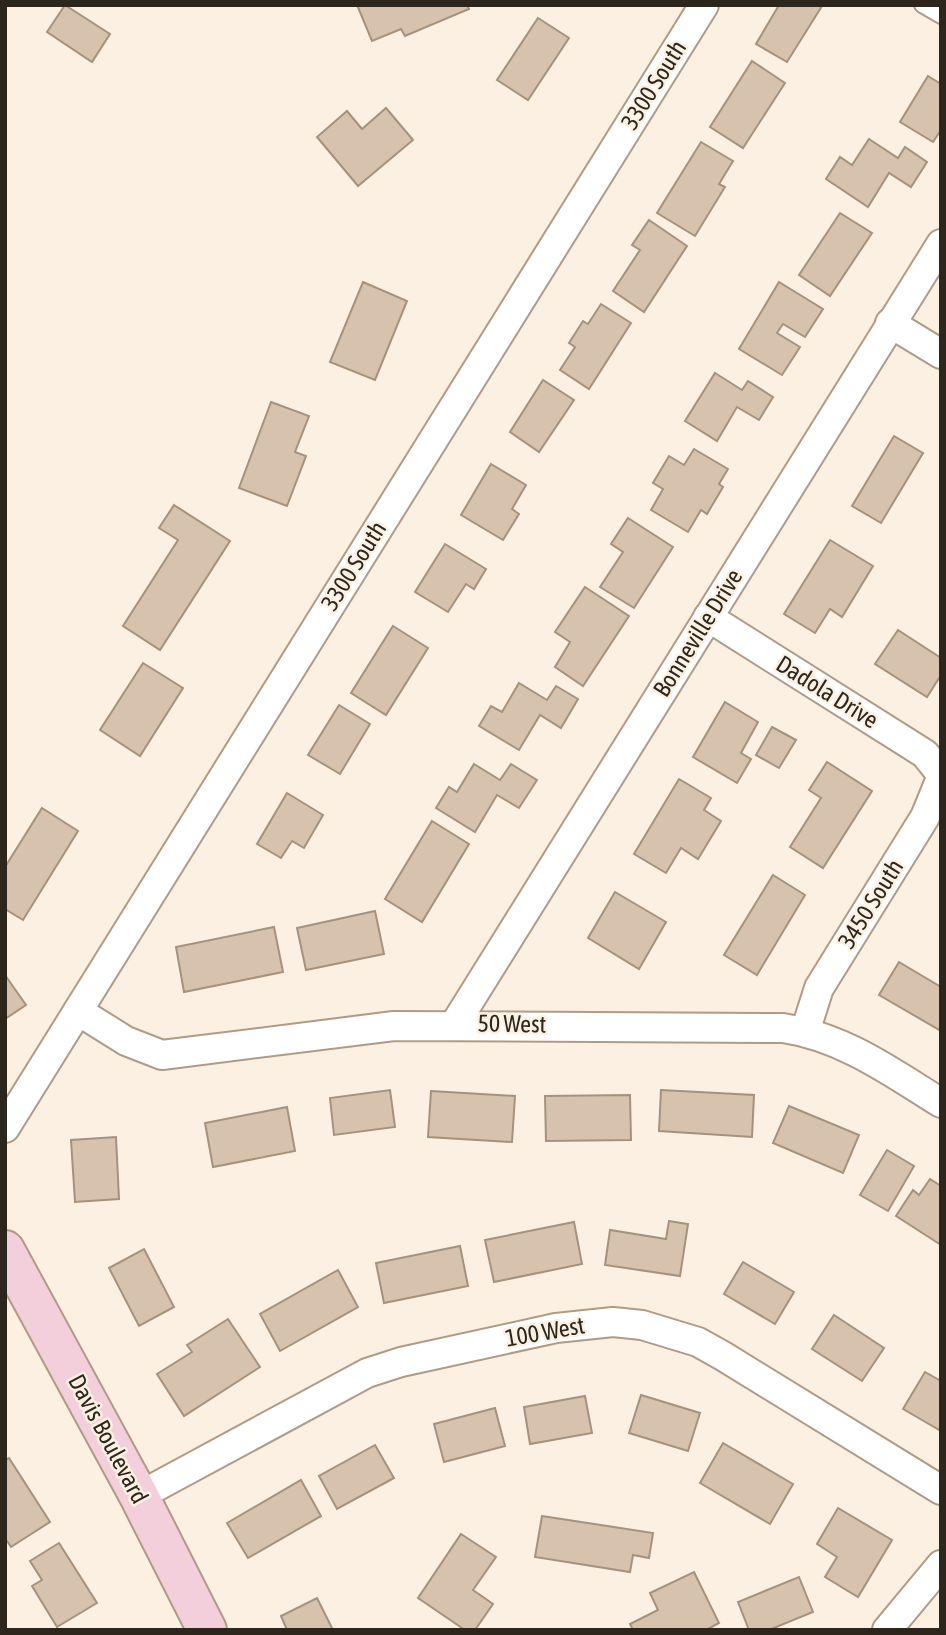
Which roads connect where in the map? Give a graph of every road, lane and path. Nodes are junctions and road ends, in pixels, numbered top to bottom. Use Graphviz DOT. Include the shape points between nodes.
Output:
graph roads {
  1 [pos="704,5"];
  2 [pos="922,5"];
  3 [pos="941,16"];
  4 [pos="941,244"];
  5 [pos="891,323"];
  6 [pos="941,354"];
  7 [pos="708,617"];
  8 [pos="941,776"];
  9 [pos="78,1011"];
  10 [pos="455,1024"];
  11 [pos="805,1031"];
  12 [pos="941,1103"];
  13 [pos="5,1128"];
  14 [pos="5,1250"];
  15 [pos="941,1490"];
  16 [pos="139,1496"];
  17 [pos="941,1565"];
  18 [pos="207,1630"];
  19 [pos="887,1630"];
  1 -- 9 [label="street, 3300 South"];
  2 -- 3 [label="lane"];
  4 -- 5 [label="street, Bonneville Drive"];
  5 -- 6 [label="street"];
  5 -- 7 [label="street, Bonneville Drive"];
  7 -- 8 [label="street, Dadola Drive" via="925,754"];
  7 -- 10 [label="street, Bonneville Drive"];
  8 -- 11 [label="street, 3450 South" via="926,817 819,988"];
  9 -- 10 [label="street, 50 West" via="126,1041 162,1055 335,1031"];
  9 -- 13 [label="street, 3300 South"];
  10 -- 11 [label="street, 50 West"];
  11 -- 12 [label="street, 50 West" via="852,1048"];
  14 -- 16 [label="street, Davis Boulevard"];
  15 -- 16 [label="street, 100 West" via="698,1342 642,1325 613,1322 555,1328 367,1373"];
  16 -- 18 [label="street, Davis Boulevard"];
  17 -- 19 [label="street"];
}
